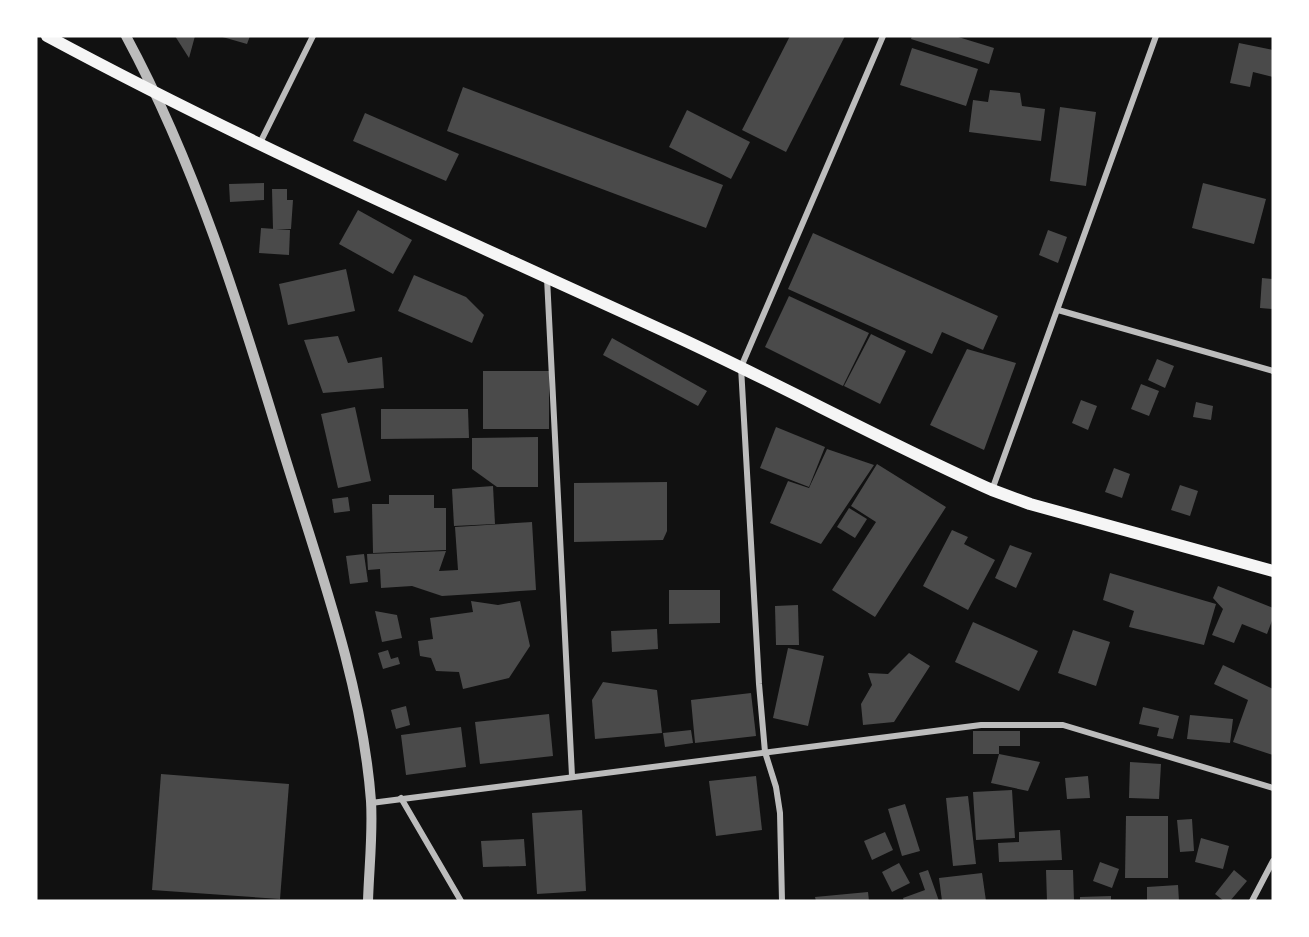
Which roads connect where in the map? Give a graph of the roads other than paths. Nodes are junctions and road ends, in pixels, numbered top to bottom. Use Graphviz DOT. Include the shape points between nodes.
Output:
graph roads {
  1 [pos="47,36"];
  2 [pos="126,36"];
  3 [pos="313,36"];
  4 [pos="883,36"];
  5 [pos="1156,36"];
  6 [pos="159,96"];
  7 [pos="259,145"];
  8 [pos="547,277"];
  9 [pos="1058,310"];
  10 [pos="741,367"];
  11 [pos="1273,370"];
  12 [pos="992,490"];
  13 [pos="1273,571"];
  14 [pos="765,752"];
  15 [pos="572,776"];
  16 [pos="1273,788"];
  17 [pos="400,798"];
  18 [pos="371,803"];
  19 [pos="1273,861"];
  20 [pos="368,901"];
  21 [pos="461,901"];
  22 [pos="782,901"];
  23 [pos="1252,901"];
  1 -- 6 [label="main road"];
  2 -- 6 [label="street"];
  3 -- 7 [label="street"];
  4 -- 10 [label="street"];
  5 -- 9 [label="street"];
  6 -- 7 [label="main road"];
  6 -- 18 [label="street" via="221,255 318,564 356,704"];
  7 -- 8 [label="main road"];
  8 -- 10 [label="main road"];
  8 -- 15 [label="street"];
  9 -- 11 [label="street"];
  9 -- 12 [label="street"];
  10 -- 12 [label="main road"];
  10 -- 14 [label="street"];
  12 -- 13 [label="main road"];
  14 -- 15 [label="street"];
  14 -- 16 [label="street" via="981,724 1063,724"];
  14 -- 22 [label="street" via="780,813"];
  15 -- 17 [label="street"];
  17 -- 18 [label="street"];
  17 -- 21 [label="street"];
  18 -- 20 [label="street"];
  19 -- 23 [label="street"];
}
